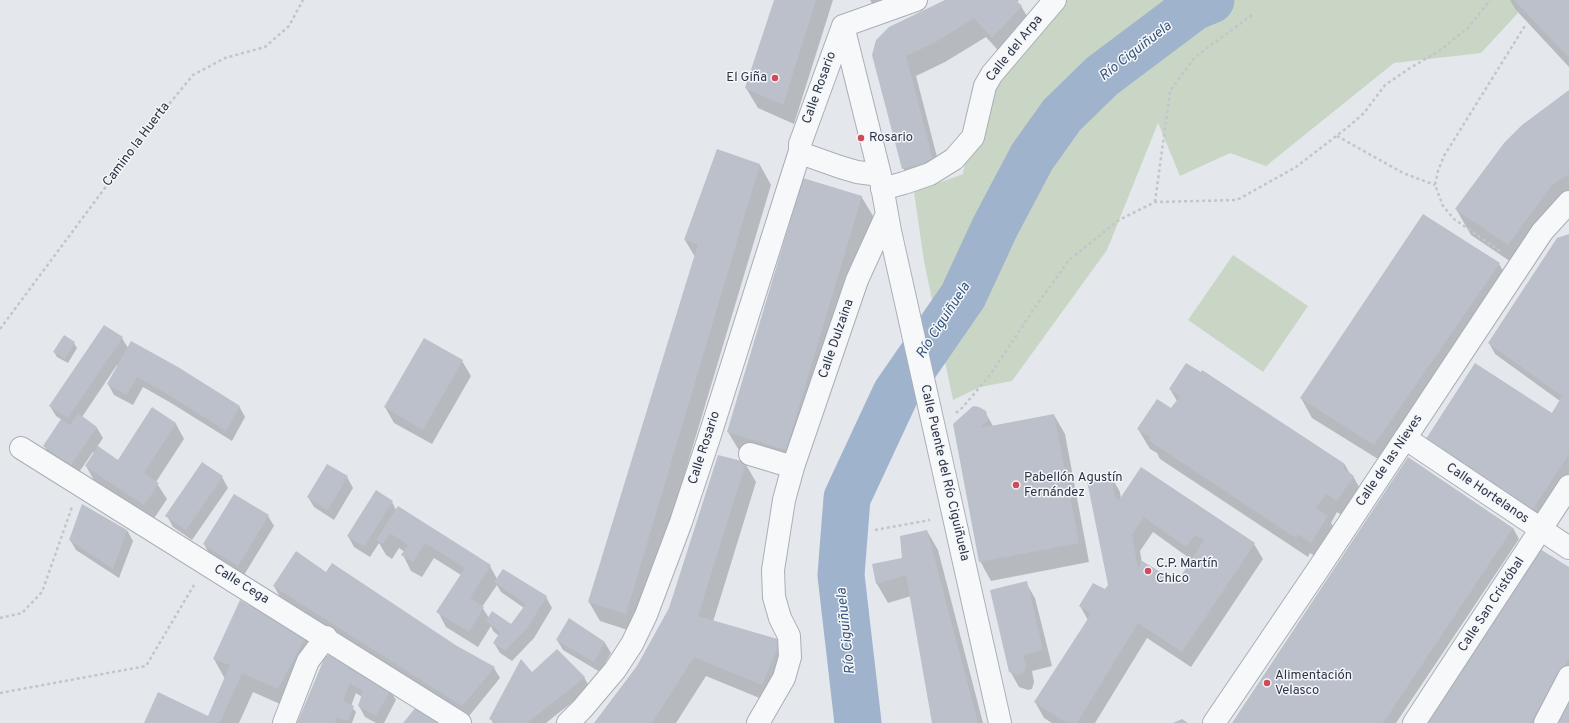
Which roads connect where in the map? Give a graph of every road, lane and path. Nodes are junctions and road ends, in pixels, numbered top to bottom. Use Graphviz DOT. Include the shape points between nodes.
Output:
graph roads {
  1 [pos="303,0"];
  2 [pos="916,0"];
  3 [pos="1054,0"];
  4 [pos="1490,0"];
  5 [pos="1252,15"];
  6 [pos="1526,24"];
  7 [pos="843,26"];
  8 [pos="1336,136"];
  9 [pos="800,150"];
  10 [pos="881,182"];
  11 [pos="1435,185"];
  12 [pos="1155,202"];
  13 [pos="1566,210"];
  14 [pos="887,214"];
  15 [pos="1521,265"];
  16 [pos="0,329"];
  17 [pos="934,427"];
  18 [pos="1405,438"];
  19 [pos="21,448"];
  20 [pos="750,454"];
  21 [pos="793,467"];
  22 [pos="80,484"];
  23 [pos="1569,486"];
  24 [pos="954,515"];
  25 [pos="875,530"];
  26 [pos="1540,530"];
  27 [pos="1569,548"];
  28 [pos="207,563"];
  29 [pos="0,618"];
  30 [pos="326,637"];
  31 [pos="1569,677"];
  32 [pos="0,693"];
  33 [pos="284,723"];
  34 [pos="460,723"];
  35 [pos="568,723"];
  36 [pos="758,723"];
  37 [pos="1000,723"];
  38 [pos="1214,723"];
  39 [pos="1414,723"];
  40 [pos="1545,723"];
  1 -- 16 [label="path, Camino la Huerta" via="290,26 265,47 225,58 193,75 150,126"];
  2 -- 7 [label="street"];
  3 -- 10 [label="street, Calle del Arpa" via="992,74 985,86 973,137 954,159 930,174 904,183"];
  4 -- 8 [label="path" via="1469,27 1439,51 1385,85 1364,113"];
  5 -- 12 [label="path" via="1195,57 1170,91"];
  6 -- 11 [label="path" via="1444,156"];
  7 -- 9 [label="street, Calle Rosario"];
  7 -- 10 [label="street, Calle Puente del Río Ciguiñuela"];
  8 -- 11 [label="path" via="1403,173"];
  8 -- 12 [label="path" via="1296,167 1237,200"];
  9 -- 10 [label="street" via="806,155"];
  9 -- 35 [label="street, Calle Rosario" via="708,441 646,615 632,644 615,670"];
  10 -- 14 [label="street, Calle Puente del Río Ciguiñuela"];
  11 -- 15 [label="path" via="1443,206 1454,219"];
  12 -- 17 [label="path" via="1119,220 1069,260 990,375 962,408"];
  13 -- 15 [label="street, Calle de las Nieves" via="1542,232"];
  14 -- 17 [label="street, Calle Puente del Río Ciguiñuela"];
  14 -- 21 [label="street, Calle Dulzaina" via="857,280"];
  15 -- 18 [label="street, Calle de las Nieves"];
  17 -- 24 [label="street, Calle Puente del Río Ciguiñuela"];
  18 -- 26 [label="street, Calle Hortelanos"];
  18 -- 38 [label="street, Calle de las Nieves"];
  19 -- 22 [label="street, Calle Cega"];
  20 -- 21 [label="street"];
  21 -- 36 [label="street, Calle Dulzaina" via="784,500 773,570 774,597 789,636 790,657 784,678"];
  22 -- 28 [label="street, Calle Cega"];
  22 -- 29 [label="path" via="42,592 22,613"];
  23 -- 26 [label="street, Calle San Cristóbal"];
  24 -- 25 [label="path"];
  24 -- 37 [label="street, Calle Puente del Río Ciguiñuela"];
  26 -- 27 [label="street, Calle Hortelanos"];
  26 -- 39 [label="street, Calle San Cristóbal"];
  28 -- 30 [label="street, Calle Cega"];
  28 -- 32 [label="path" via="146,666"];
  30 -- 33 [label="street" via="308,661"];
  30 -- 34 [label="street, Calle Cega"];
  31 -- 40 [label="street"];
}
